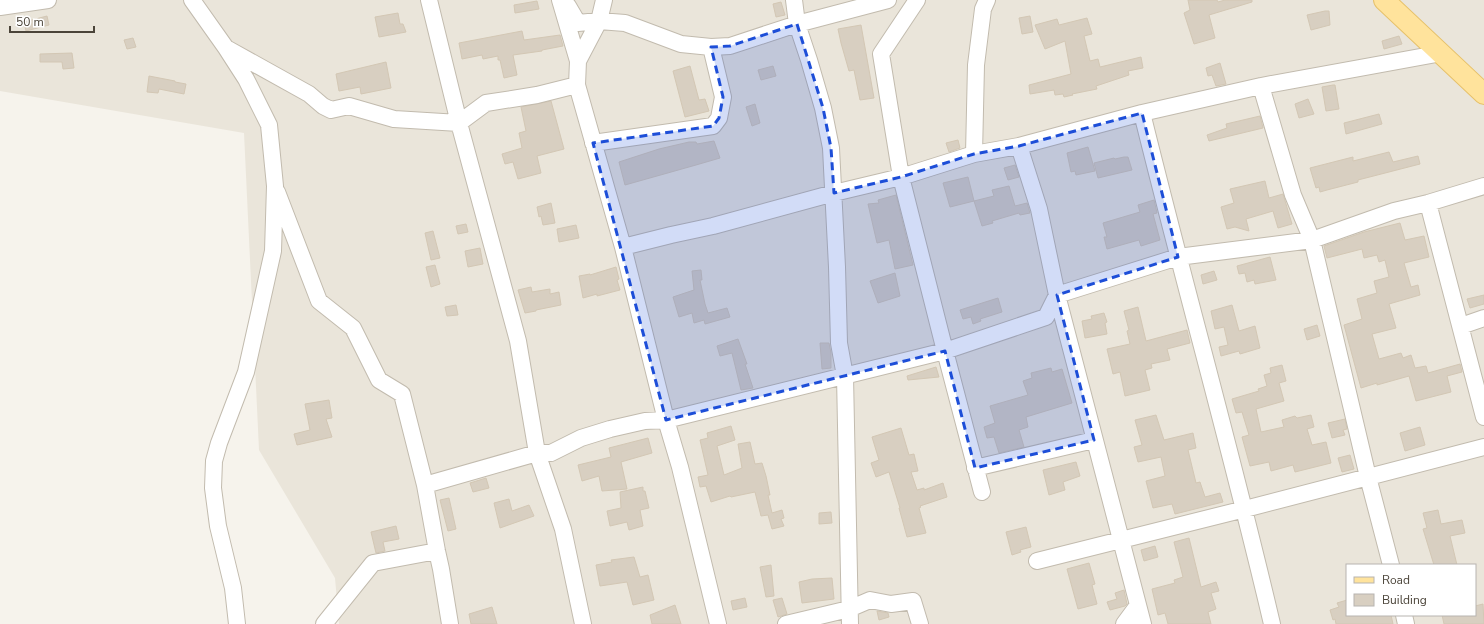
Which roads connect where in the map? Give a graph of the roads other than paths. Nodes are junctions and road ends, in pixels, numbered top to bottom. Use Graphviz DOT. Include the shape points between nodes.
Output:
graph roads {
  1 [pos="48,0"];
  2 [pos="192,0"];
  3 [pos="429,0"];
  4 [pos="560,0"];
  5 [pos="565,0"];
  6 [pos="604,0"];
  7 [pos="794,0"];
  8 [pos="888,0"];
  9 [pos="917,0"];
  10 [pos="988,0"];
  11 [pos="1384,0"];
  12 [pos="0,6"];
  13 [pos="599,21"];
  14 [pos="797,24"];
  15 [pos="711,47"];
  16 [pos="226,48"];
  17 [pos="1442,53"];
  18 [pos="578,61"];
  19 [pos="577,85"];
  20 [pos="1261,86"];
  21 [pos="1480,87"];
  22 [pos="1142,113"];
  23 [pos="459,123"];
  24 [pos="593,144"];
  25 [pos="1019,146"];
  26 [pos="974,154"];
  27 [pos="901,177"];
  28 [pos="275,186"];
  29 [pos="1484,186"];
  30 [pos="834,193"];
  31 [pos="1428,203"];
  32 [pos="1312,240"];
  33 [pos="623,247"];
  34 [pos="1178,257"];
  35 [pos="1057,295"];
  36 [pos="1484,318"];
  37 [pos="1461,326"];
  38 [pos="944,351"];
  39 [pos="845,376"];
  40 [pos="1484,417"];
  41 [pos="666,420"];
  42 [pos="1094,440"];
  43 [pos="1484,447"];
  44 [pos="537,453"];
  45 [pos="975,468"];
  46 [pos="1368,477"];
  47 [pos="425,485"];
  48 [pos="982,492"];
  49 [pos="1245,509"];
  50 [pos="1122,540"];
  51 [pos="437,551"];
  52 [pos="1037,561"];
  53 [pos="1391,564"];
  54 [pos="1138,605"];
  55 [pos="849,616"];
  56 [pos="237,624"];
  57 [pos="324,624"];
  58 [pos="450,624"];
  59 [pos="583,624"];
  60 [pos="718,624"];
  61 [pos="786,624"];
  62 [pos="920,624"];
  63 [pos="1124,624"];
  64 [pos="1143,624"];
  65 [pos="1272,624"];
  1 -- 12 [label="street"];
  2 -- 16 [label="street"];
  3 -- 23 [label="street"];
  4 -- 18 [label="street"];
  5 -- 13 [label="street" via="578,23"];
  6 -- 13 [label="street"];
  7 -- 14 [label="street"];
  8 -- 14 [label="street"];
  9 -- 27 [label="street" via="882,54"];
  10 -- 26 [label="street" via="983,10 976,65"];
  11 -- 17 [label="main road"];
  13 -- 15 [label="street" via="625,23 681,44"];
  13 -- 18 [label="street"];
  14 -- 15 [label="street" via="730,46"];
  14 -- 30 [label="street" via="823,108 831,148"];
  15 -- 24 [label="street" via="723,97 719,118 713,126"];
  16 -- 23 [label="street" via="309,94 332,110 349,106 394,119"];
  16 -- 28 [label="street" via="246,79 269,125"];
  17 -- 20 [label="street"];
  17 -- 21 [label="main road"];
  18 -- 19 [label="street"];
  19 -- 23 [label="street" via="537,95 486,103"];
  19 -- 24 [label="street"];
  20 -- 22 [label="street"];
  20 -- 32 [label="street" via="1293,195"];
  22 -- 25 [label="street"];
  22 -- 34 [label="street"];
  23 -- 44 [label="street" via="518,341"];
  24 -- 33 [label="street"];
  25 -- 26 [label="street"];
  25 -- 35 [label="street" via="1039,209"];
  26 -- 27 [label="street"];
  27 -- 30 [label="street"];
  27 -- 38 [label="street"];
  28 -- 47 [label="street" via="319,301 353,328 378,380 402,394"];
  28 -- 56 [label="street" via="273,251 246,372 214,462 213,488 218,526 233,588"];
  29 -- 31 [label="street"];
  30 -- 33 [label="street"];
  30 -- 39 [label="street" via="838,343"];
  31 -- 32 [label="street" via="1394,211"];
  31 -- 37 [label="street"];
  32 -- 34 [label="street"];
  32 -- 46 [label="street"];
  33 -- 41 [label="street"];
  34 -- 35 [label="street"];
  34 -- 49 [label="street"];
  35 -- 38 [label="street" via="1046,317"];
  35 -- 42 [label="street"];
  36 -- 37 [label="street"];
  37 -- 40 [label="street"];
  38 -- 39 [label="street"];
  38 -- 45 [label="street"];
  39 -- 41 [label="street"];
  39 -- 55 [label="street"];
  41 -- 44 [label="street" via="645,421 610,429 581,438 551,453"];
  41 -- 60 [label="street"];
  42 -- 45 [label="street"];
  42 -- 50 [label="street"];
  43 -- 46 [label="street"];
  44 -- 47 [label="street"];
  44 -- 59 [label="street" via="563,529"];
  45 -- 48 [label="street"];
  46 -- 49 [label="street"];
  46 -- 53 [label="street"];
  47 -- 51 [label="street"];
  49 -- 50 [label="street"];
  49 -- 65 [label="street"];
  50 -- 52 [label="street"];
  50 -- 54 [label="street"];
  51 -- 57 [label="street" via="373,563"];
  51 -- 58 [label="street"];
  54 -- 63 [label="street"];
  54 -- 64 [label="street"];
  55 -- 61 [label="street"];
  55 -- 62 [label="street" via="870,600 891,604 913,601"];
}
